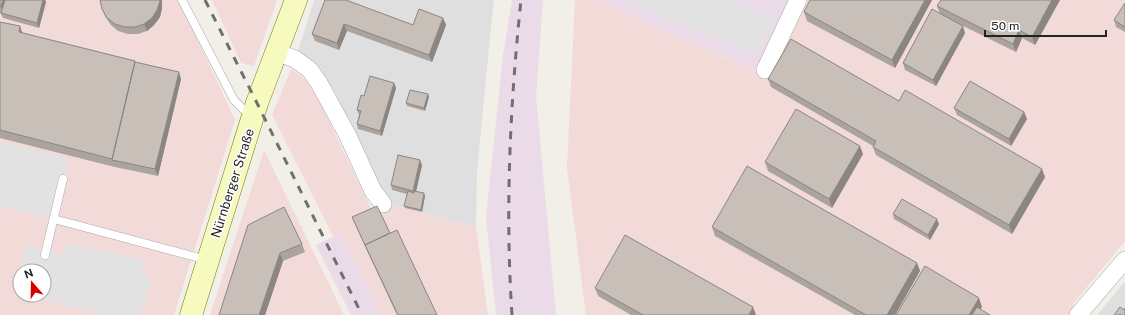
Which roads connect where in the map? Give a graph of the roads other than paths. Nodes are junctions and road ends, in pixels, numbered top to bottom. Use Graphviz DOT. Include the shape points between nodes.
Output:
graph roads {
  1 [pos="182,0"];
  2 [pos="296,0"];
  3 [pos="798,0"];
  4 [pos="276,52"];
  5 [pos="765,70"];
  6 [pos="254,114"];
  7 [pos="63,179"];
  8 [pos="383,204"];
  9 [pos="54,219"];
  10 [pos="45,255"];
  11 [pos="208,260"];
  12 [pos="1125,260"];
  13 [pos="190,315"];
  14 [pos="1078,315"];
  1 -- 6 [label="lane" via="234,100 243,109"];
  2 -- 4 [label="main road, Nürnberger Straße"];
  3 -- 5 [label="street"];
  4 -- 6 [label="main road, Nürnberger Straße"];
  4 -- 8 [label="street" via="295,59 310,70 348,136 373,191"];
  6 -- 11 [label="main road, Nürnberger Straße"];
  7 -- 9 [label="lane"];
  9 -- 10 [label="lane"];
  9 -- 11 [label="lane"];
  11 -- 13 [label="main road, Nürnberger Straße"];
  12 -- 14 [label="street"];
}
